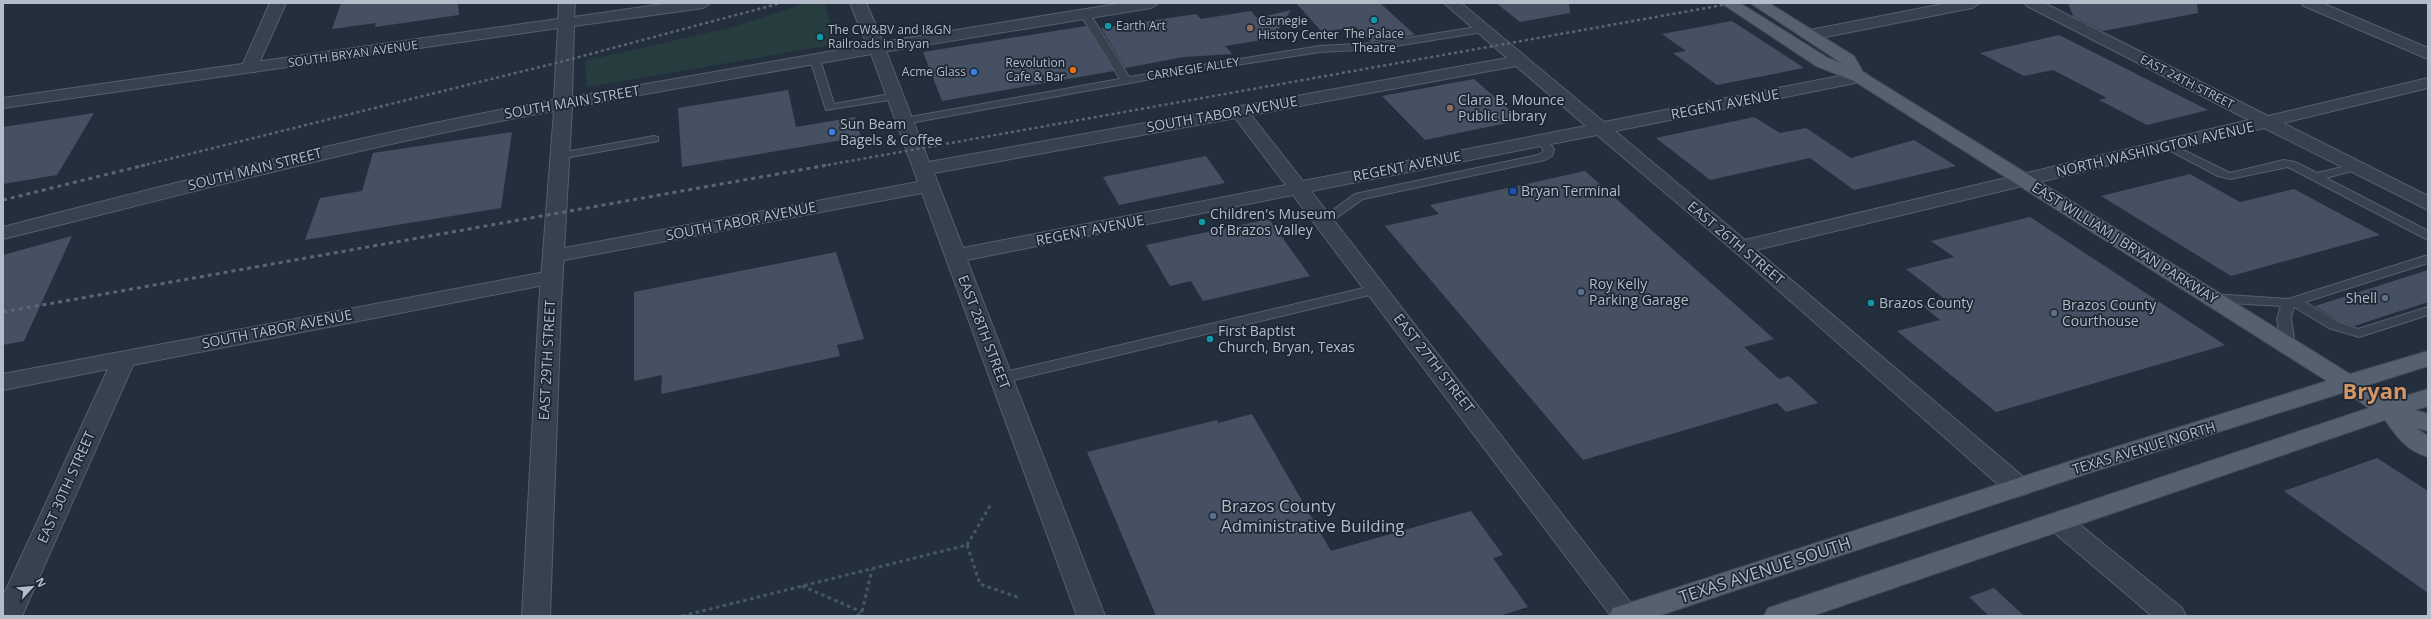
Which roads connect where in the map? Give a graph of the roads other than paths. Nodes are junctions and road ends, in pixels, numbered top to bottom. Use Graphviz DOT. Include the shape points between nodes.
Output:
graph roads {
  1 [pos="278,3"];
  2 [pos="567,3"];
  3 [pos="703,3"];
  4 [pos="858,3"];
  5 [pos="1149,3"];
  6 [pos="1168,3"];
  7 [pos="1452,3"];
  8 [pos="1729,3"];
  9 [pos="1758,3"];
  10 [pos="1972,3"];
  11 [pos="2032,3"];
  12 [pos="2309,3"];
  13 [pos="1085,14"];
  14 [pos="567,24"];
  15 [pos="1483,29"];
  16 [pos="1810,35"];
  17 [pos="877,48"];
  18 [pos="2428,54"];
  19 [pos="815,59"];
  20 [pos="1521,60"];
  21 [pos="249,68"];
  22 [pos="1860,77"];
  23 [pos="1126,81"];
  24 [pos="2428,83"];
  25 [pos="895,96"];
  26 [pos="3,103"];
  27 [pos="564,104"];
  28 [pos="1239,111"];
  29 [pos="904,121"];
  30 [pos="2267,123"];
  31 [pos="1600,128"];
  32 [pos="654,139"];
  33 [pos="1541,140"];
  34 [pos="2169,146"];
  35 [pos="560,156"];
  36 [pos="2355,167"];
  37 [pos="926,177"];
  38 [pos="2316,177"];
  39 [pos="2024,180"];
  40 [pos="1299,188"];
  41 [pos="2428,204"];
  42 [pos="1324,220"];
  43 [pos="2425,232"];
  44 [pos="3,233"];
  45 [pos="1741,247"];
  46 [pos="955,256"];
  47 [pos="2427,260"];
  48 [pos="552,267"];
  49 [pos="2391,271"];
  50 [pos="2369,278"];
  51 [pos="2403,278"];
  52 [pos="2381,285"];
  53 [pos="2344,286"];
  54 [pos="1377,289"];
  55 [pos="2356,293"];
  56 [pos="2317,295"];
  57 [pos="2210,297"];
  58 [pos="2329,302"];
  59 [pos="2292,303"];
  60 [pos="2424,309"];
  61 [pos="2288,346"];
  62 [pos="124,358"];
  63 [pos="2428,358"];
  64 [pos="1001,378"];
  65 [pos="3,382"];
  66 [pos="2348,384"];
  67 [pos="2428,397"];
  68 [pos="2390,410"];
  69 [pos="2428,423"];
  70 [pos="2428,448"];
  71 [pos="2018,488"];
  72 [pos="2059,522"];
  73 [pos="1861,539"];
  74 [pos="8,616"];
  75 [pos="536,616"];
  76 [pos="1091,616"];
  77 [pos="1626,616"];
  78 [pos="1778,616"];
  79 [pos="2172,616"];
  1 -- 21 [label="street"];
  2 -- 14 [label="street, EAST 29TH STREET"];
  3 -- 14 [label="street, SOUTH BRYAN AVENUE"];
  4 -- 17 [label="street, EAST 28TH STREET"];
  5 -- 6 [label="street, SOUTH MAIN STREET"];
  5 -- 13 [label="street, SOUTH MAIN STREET"];
  7 -- 15 [label="street, EAST 26TH STREET"];
  8 -- 22 [label="main road, EAST WILLIAM J BRYAN PARKWAY" via="1822,62"];
  9 -- 16 [label="main road, EAST WILLIAM J BRYAN PARKWAY"];
  10 -- 16 [label="street"];
  11 -- 30 [label="street, EAST 24TH STREET"];
  12 -- 18 [label="street"];
  13 -- 17 [label="street, SOUTH MAIN STREET"];
  13 -- 23 [label="lane"];
  14 -- 21 [label="street, SOUTH BRYAN AVENUE"];
  14 -- 27 [label="street, EAST 29TH STREET"];
  15 -- 20 [label="street, EAST 26TH STREET"];
  15 -- 23 [label="lane, CARNEGIE ALLEY" via="1377,46 1320,49"];
  16 -- 22 [label="main road, EAST WILLIAM J BRYAN PARKWAY" via="1848,60"];
  17 -- 19 [label="street, SOUTH MAIN STREET"];
  17 -- 25 [label="street, EAST 28TH STREET"];
  19 -- 25 [label="lane" via="830,108"];
  19 -- 27 [label="street, SOUTH MAIN STREET"];
  20 -- 28 [label="street, SOUTH TABOR AVENUE"];
  20 -- 31 [label="street, EAST 26TH STREET"];
  21 -- 26 [label="street, SOUTH BRYAN AVENUE"];
  22 -- 31 [label="street, REGENT AVENUE"];
  22 -- 39 [label="main road, EAST WILLIAM J BRYAN PARKWAY"];
  23 -- 29 [label="lane, CARNEGIE ALLEY"];
  24 -- 30 [label="street, NORTH WASHINGTON AVENUE"];
  25 -- 29 [label="street, EAST 28TH STREET"];
  27 -- 35 [label="street, EAST 29TH STREET"];
  27 -- 44 [label="street, SOUTH MAIN STREET" via="355,144"];
  28 -- 37 [label="street, SOUTH TABOR AVENUE"];
  28 -- 40 [label="street, EAST 27TH STREET"];
  29 -- 37 [label="street, EAST 28TH STREET"];
  30 -- 34 [label="street, NORTH WASHINGTON AVENUE"];
  30 -- 36 [label="street, EAST 24TH STREET"];
  31 -- 33 [label="street, REGENT AVENUE"];
  31 -- 45 [label="street, EAST 26TH STREET"];
  32 -- 35 [label="lane"];
  33 -- 40 [label="street, REGENT AVENUE"];
  33 -- 42 [label="lane" via="1549,150 1548,154 1541,158 1359,196"];
  34 -- 38 [label="lane" via="2230,176 2284,163 2292,164"];
  34 -- 39 [label="street, NORTH WASHINGTON AVENUE"];
  35 -- 48 [label="street, EAST 29TH STREET"];
  36 -- 38 [label="lane"];
  36 -- 41 [label="street, EAST 24TH STREET"];
  37 -- 46 [label="street, EAST 28TH STREET"];
  37 -- 48 [label="street, SOUTH TABOR AVENUE"];
  38 -- 43 [label="lane"];
  39 -- 45 [label="street, NORTH WASHINGTON AVENUE"];
  39 -- 57 [label="main road, EAST WILLIAM J BRYAN PARKWAY"];
  40 -- 42 [label="street, EAST 27TH STREET"];
  40 -- 46 [label="street, REGENT AVENUE"];
  42 -- 54 [label="street, EAST 27TH STREET"];
  45 -- 71 [label="street, EAST 26TH STREET"];
  46 -- 64 [label="street, EAST 28TH STREET"];
  47 -- 49 [label="lane"];
  48 -- 62 [label="street, SOUTH TABOR AVENUE"];
  48 -- 75 [label="street, EAST 29TH STREET"];
  49 -- 50 [label="lane"];
  49 -- 51 [label="lane"];
  50 -- 52 [label="lane"];
  50 -- 53 [label="lane"];
  53 -- 55 [label="lane"];
  53 -- 56 [label="lane"];
  54 -- 64 [label="lane"];
  54 -- 77 [label="street, EAST 27TH STREET"];
  56 -- 58 [label="lane"];
  56 -- 59 [label="lane"];
  57 -- 59 [label="lane"];
  57 -- 61 [label="main road, EAST WILLIAM J BRYAN PARKWAY"];
  59 -- 60 [label="lane" via="2348,332 2359,333 2370,325"];
  59 -- 61 [label="lane" via="2284,318"];
  61 -- 66 [label="main road, EAST WILLIAM J BRYAN PARKWAY"];
  62 -- 65 [label="street, SOUTH TABOR AVENUE"];
  62 -- 74 [label="street, EAST 30TH STREET"];
  63 -- 66 [label="main road, TEXAS AVENUE NORTH"];
  64 -- 76 [label="street, EAST 28TH STREET"];
  66 -- 68 [label="main road, EAST WILLIAM J BRYAN PARKWAY"];
  66 -- 71 [label="main road, TEXAS AVENUE NORTH"];
  67 -- 68 [label="main road"];
  68 -- 69 [label="main road, EAST WILLIAM J BRYAN PARKWAY"];
  68 -- 70 [label="main road, EAST WILLIAM J BRYAN PARKWAY" via="2409,436"];
  68 -- 72 [label="main road"];
  71 -- 73 [label="main road, TEXAS AVENUE NORTH"];
  72 -- 78 [label="main road"];
  72 -- 79 [label="street"];
  73 -- 77 [label="main road, TEXAS AVENUE SOUTH"];
}
